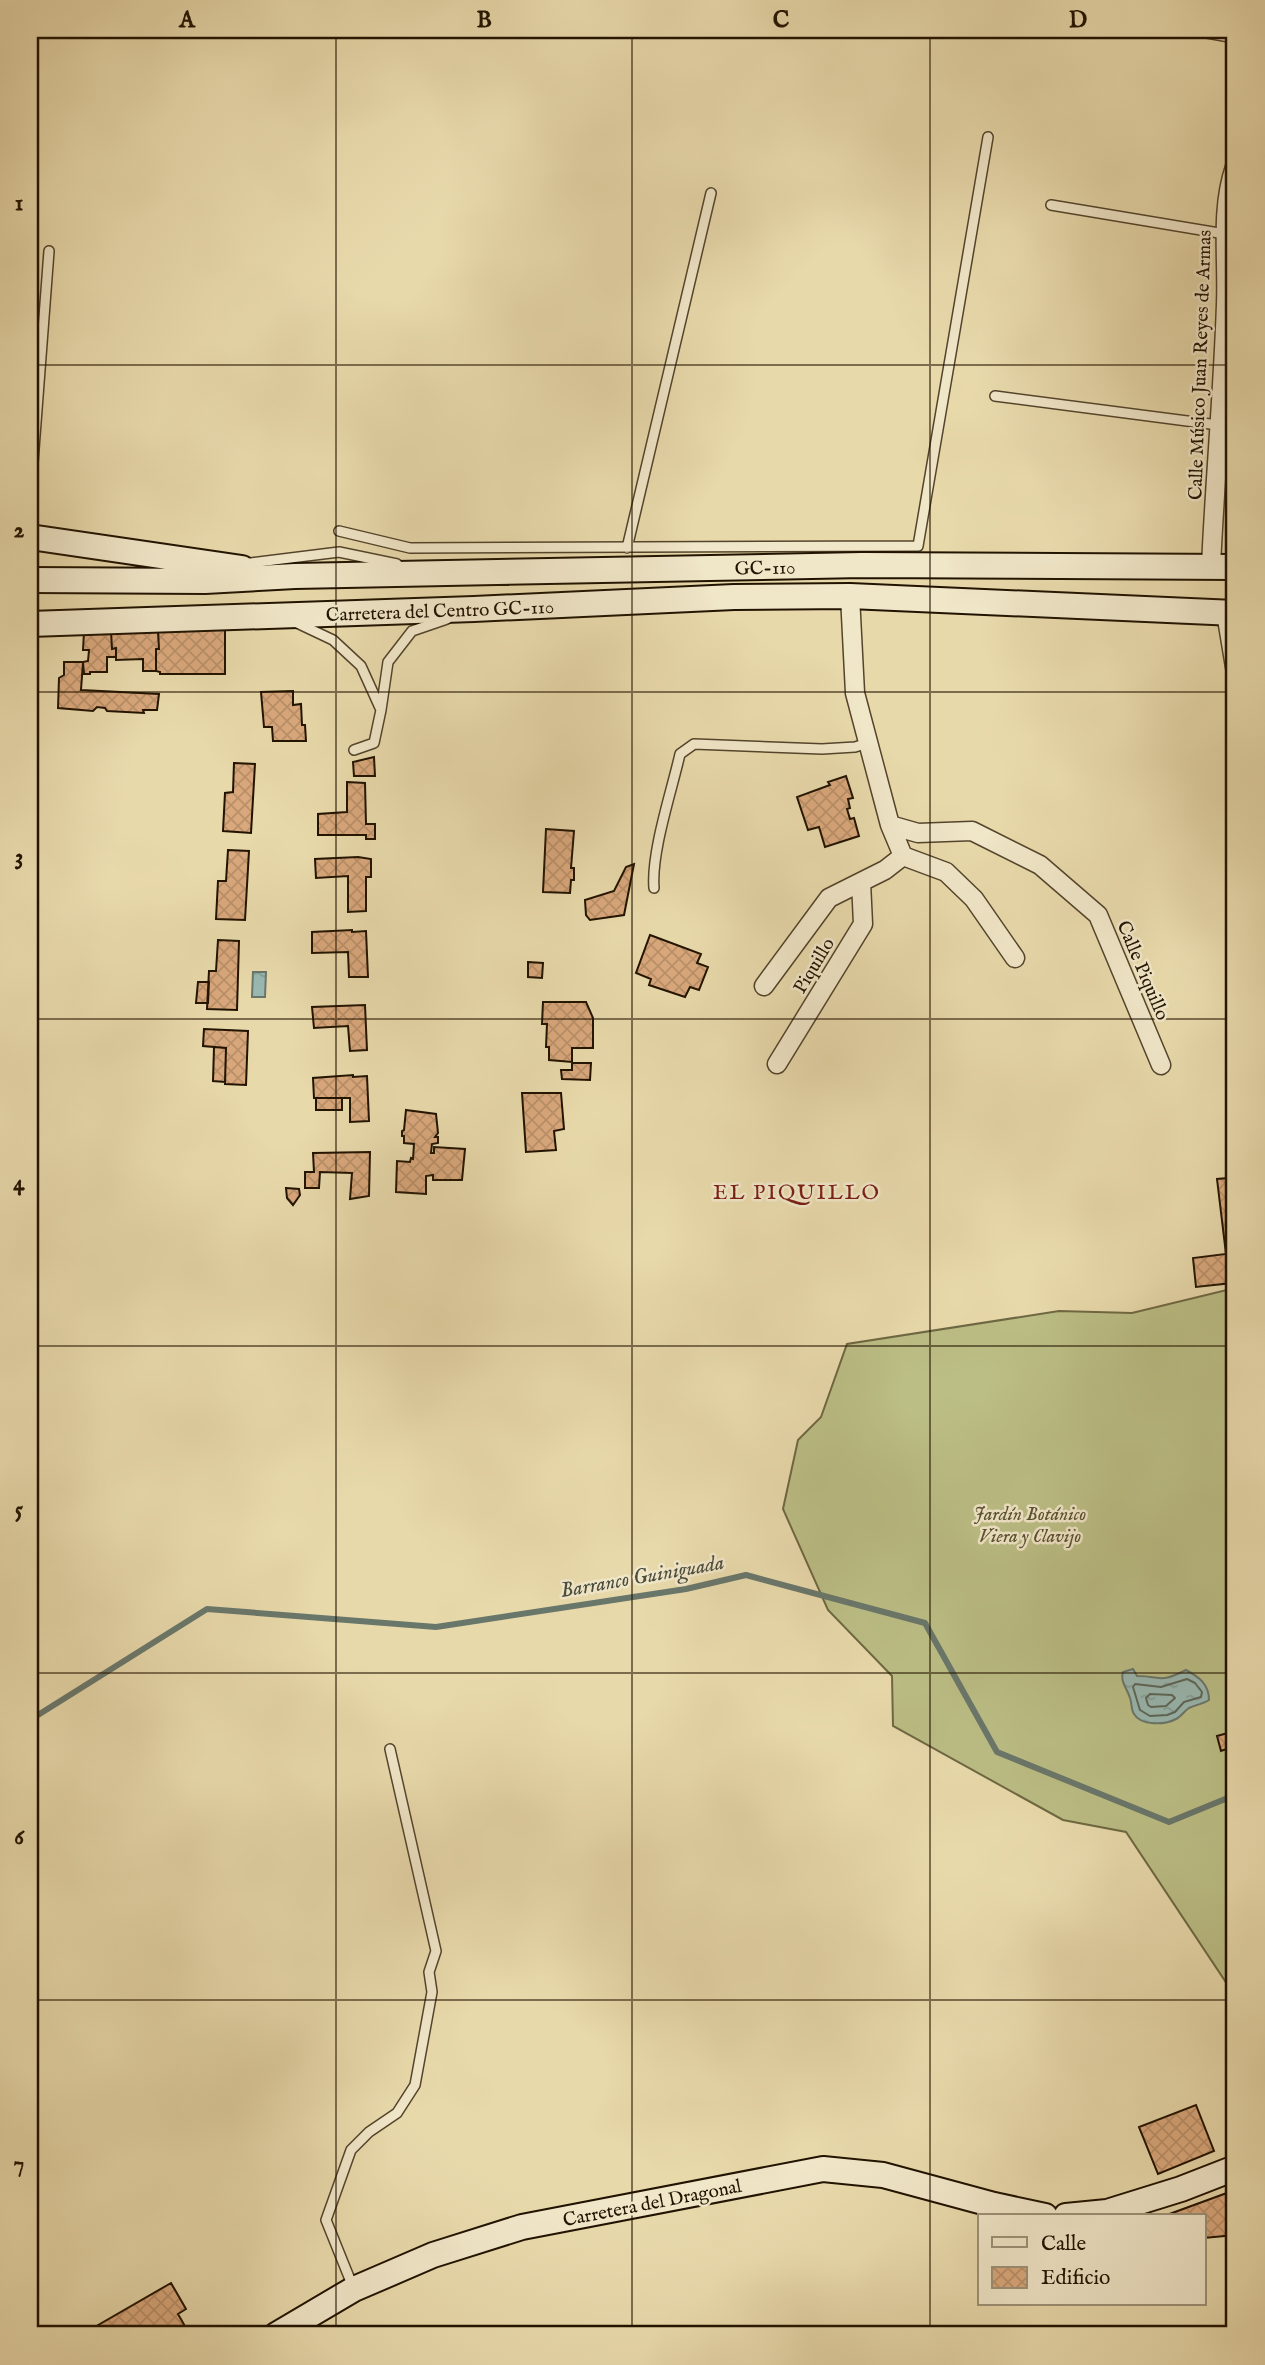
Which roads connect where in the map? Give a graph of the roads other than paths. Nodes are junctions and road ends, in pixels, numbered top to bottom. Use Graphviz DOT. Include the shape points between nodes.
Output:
graph roads {
  1 [pos="1189,30"];
  2 [pos="1235,38"];
  3 [pos="988,137"];
  4 [pos="1235,167"];
  5 [pos="710,193"];
  6 [pos="1051,205"];
  7 [pos="1225,234"];
  8 [pos="48,251"];
  9 [pos="1231,304"];
  10 [pos="995,396"];
  11 [pos="1218,425"];
  12 [pos="30,502"];
  13 [pos="339,531"];
  14 [pos="30,537"];
  15 [pos="627,548"];
  16 [pos="223,566"];
  17 [pos="1211,566"];
  18 [pos="1235,567"];
  19 [pos="440,573"];
  20 [pos="295,576"];
  21 [pos="30,580"];
  22 [pos="850,596"];
  23 [pos="474,609"];
  24 [pos="1231,613"];
  25 [pos="280,616"];
  26 [pos="30,624"];
  27 [pos="1235,667"];
  28 [pos="381,709"];
  29 [pos="869,743"];
  30 [pos="354,750"];
  31 [pos="890,825"];
  32 [pos="903,856"];
  33 [pos="861,882"];
  34 [pos="654,888"];
  35 [pos="1015,958"];
  36 [pos="764,986"];
  37 [pos="777,1064"];
  38 [pos="1161,1065"];
  39 [pos="390,1749"];
  40 [pos="1235,2168"];
  41 [pos="1036,2214"];
  42 [pos="1086,2214"];
  43 [pos="354,2289"];
  44 [pos="276,2335"];
  1 -- 2 [label="lane"];
  3 -- 15 [label="lane" via="918,547"];
  4 -- 7 [label="street, Calle Músico Juan Reyes de Armas"];
  5 -- 15 [label="lane"];
  6 -- 7 [label="lane"];
  7 -- 9 [label="street, Calle Músico Juan Reyes de Armas"];
  8 -- 12 [label="lane"];
  9 -- 11 [label="street, Calle Músico Juan Reyes de Armas"];
  10 -- 11 [label="lane"];
  11 -- 17 [label="street, Calle Músico Juan Reyes de Armas"];
  13 -- 15 [label="lane" via="410,548"];
  14 -- 16 [label="main road"];
  16 -- 19 [label="lane" via="339,552"];
  16 -- 20 [label="main road"];
  17 -- 18 [label="main road, GC-110 / GC-110"];
  17 -- 19 [label="main road, GC-110 / GC-110" via="862,565"];
  19 -- 20 [label="main road, GC-110 / GC-110"];
  20 -- 21 [label="main road, GC-110" via="205,581"];
  22 -- 23 [label="main road, Carretera del Centro GC-110 / GC-110"];
  22 -- 24 [label="main road, GC-110"];
  22 -- 29 [label="street" via="855,693"];
  23 -- 25 [label="main road, Carretera del Centro GC-110 / GC-110"];
  23 -- 28 [label="lane" via="412,631 388,663"];
  24 -- 27 [label="street"];
  25 -- 26 [label="main road, Carretera del Centro GC-110 / GC-110"];
  25 -- 28 [label="lane" via="333,640 361,666"];
  28 -- 30 [label="lane" via="374,743"];
  29 -- 31 [label="street"];
  29 -- 34 [label="lane" via="822,749 688,746 680,754"];
  31 -- 32 [label="street"];
  31 -- 38 [label="street, Calle Piquillo" via="918,833 972,831 1040,865 1098,915"];
  32 -- 33 [label="street"];
  32 -- 35 [label="street" via="946,872 974,899"];
  33 -- 36 [label="street" via="829,898"];
  33 -- 37 [label="street, Piquillo" via="863,923"];
  39 -- 43 [label="lane" via="436,1951 429,1972 432,1992 415,2085 397,2113 351,2151 326,2220"];
  40 -- 42 [label="main road" via="1107,2212"];
  41 -- 43 [label="main road, Carretera del Dragonal" via="883,2175 823,2169 522,2227 433,2255"];
  43 -- 44 [label="main road, Carretera del Dragonal"];
}
